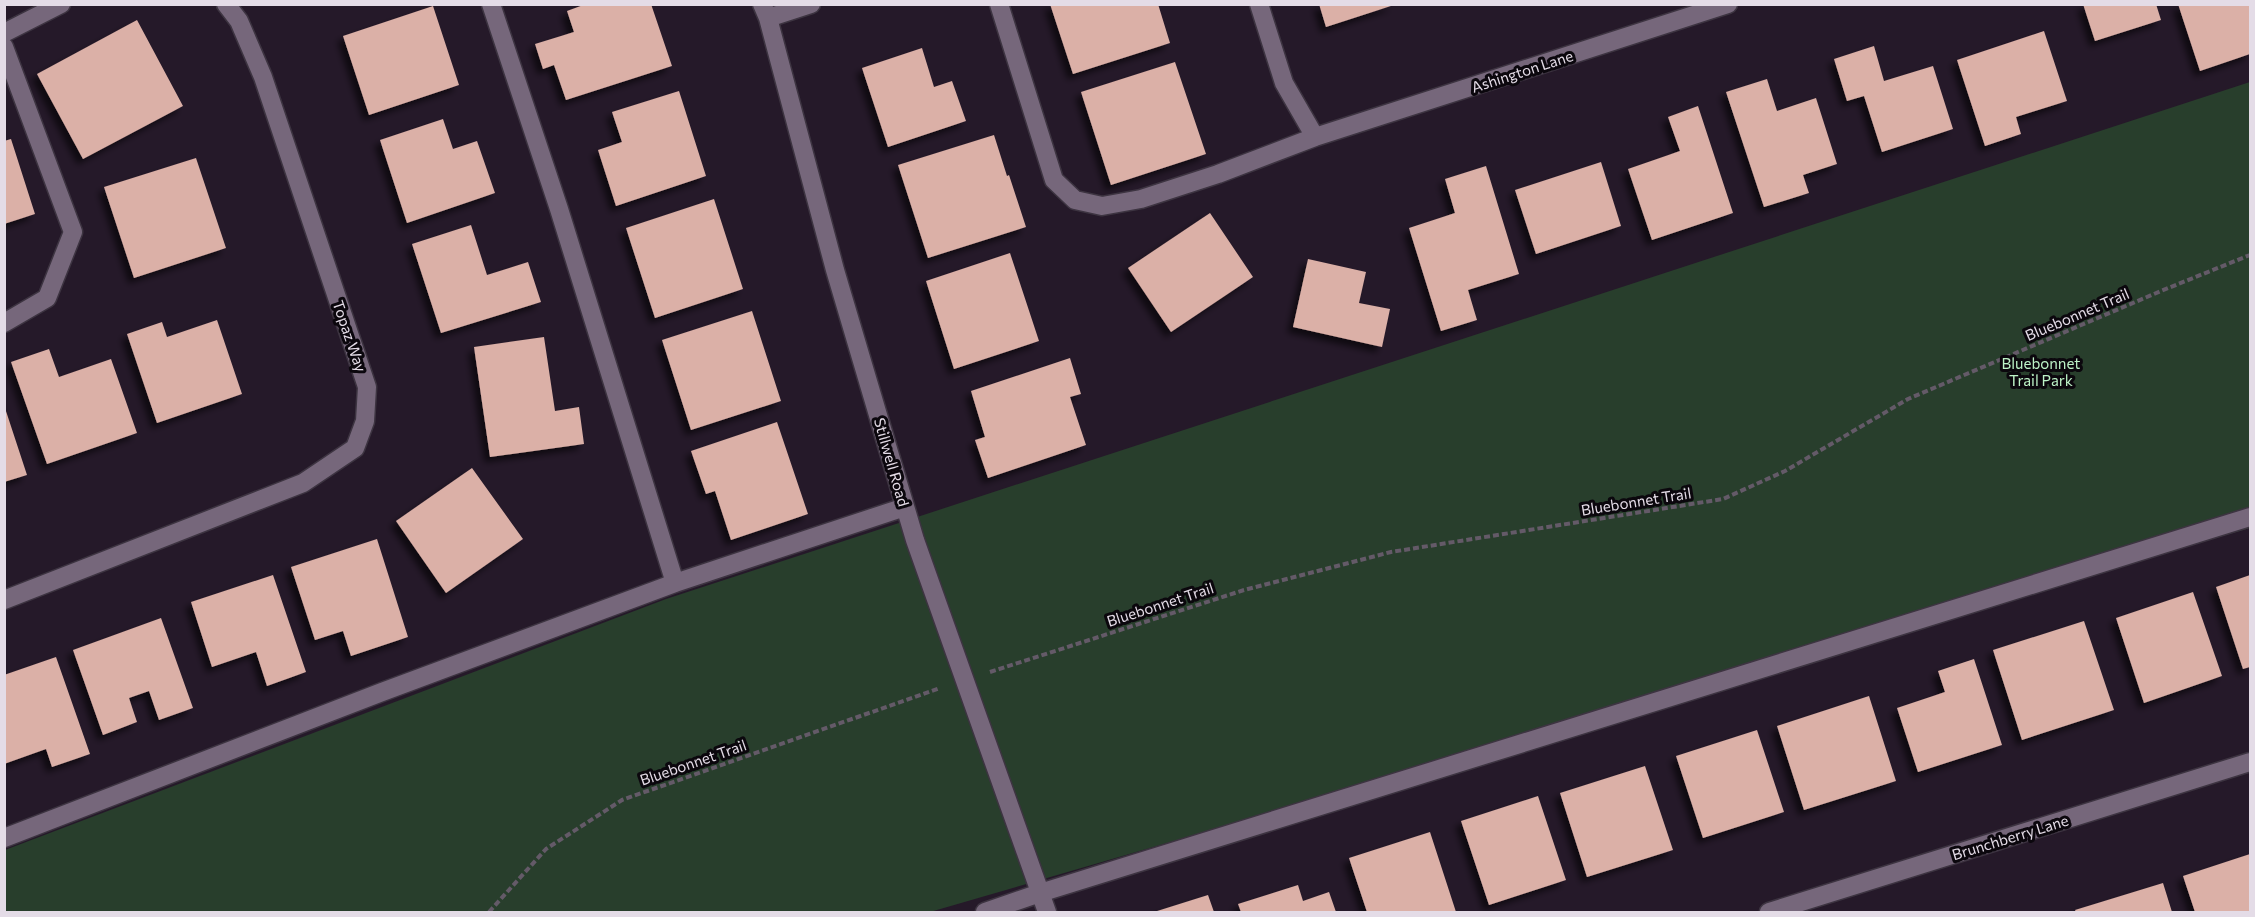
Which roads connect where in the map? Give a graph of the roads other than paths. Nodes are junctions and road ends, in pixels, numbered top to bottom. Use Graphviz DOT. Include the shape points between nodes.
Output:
graph roads {
  1 [pos="61,4"];
  2 [pos="226,4"];
  3 [pos="491,4"];
  4 [pos="811,4"];
  5 [pos="999,4"];
  6 [pos="1258,4"];
  7 [pos="1728,4"];
  8 [pos="765,11"];
  9 [pos="4,33"];
  10 [pos="4,47"];
  11 [pos="1315,137"];
  12 [pos="4,323"];
  13 [pos="905,507"];
  14 [pos="2250,517"];
  15 [pos="675,583"];
  16 [pos="4,600"];
  17 [pos="2250,762"];
  18 [pos="4,837"];
  19 [pos="1040,893"];
  20 [pos="985,912"];
  21 [pos="1047,912"];
  22 [pos="1769,912"];
  1 -- 9 [label="street"];
  2 -- 16 [label="street, Topaz Way" via="239,21 263,77 367,387 365,421 356,448 303,483"];
  3 -- 15 [label="street" via="563,220"];
  4 -- 8 [label="street"];
  5 -- 11 [label="street, Ashington Lane" via="1054,180 1075,200 1102,206 1141,199"];
  6 -- 11 [label="street" via="1284,83"];
  7 -- 11 [label="street, Ashington Lane"];
  8 -- 13 [label="street, Stillwell Road"];
  10 -- 12 [label="street" via="72,232 48,298"];
  13 -- 15 [label="street"];
  13 -- 19 [label="street, Stillwell Road"];
  14 -- 19 [label="street"];
  15 -- 18 [label="street"];
  17 -- 22 [label="street, Brunchberry Lane"];
  19 -- 20 [label="street"];
  19 -- 21 [label="street, Stillwell Road"];
}
